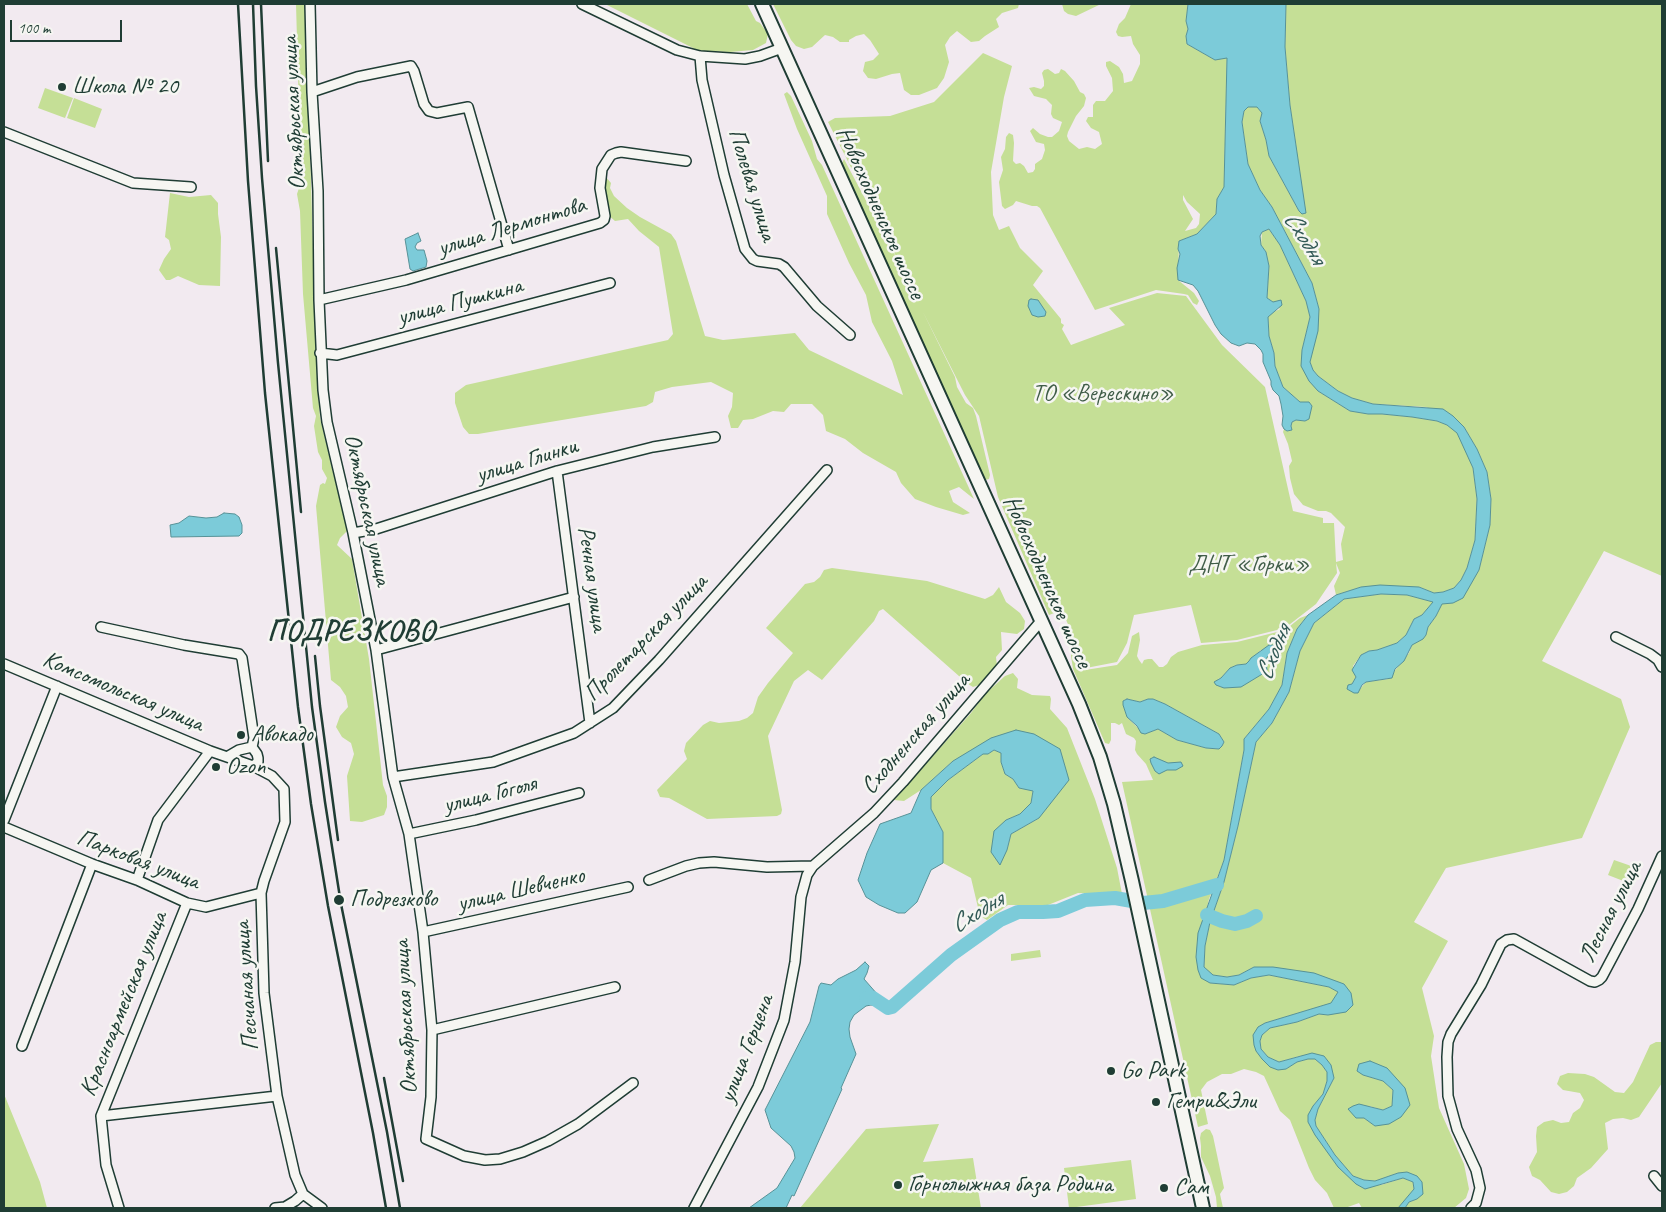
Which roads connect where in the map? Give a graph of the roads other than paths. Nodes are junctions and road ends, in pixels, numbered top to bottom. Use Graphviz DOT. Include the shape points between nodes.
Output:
graph roads {
  1 [pos="310,4"];
  2 [pos="582,4"];
  3 [pos="762,4"];
  4 [pos="782,48"];
  5 [pos="700,56"];
  6 [pos="312,92"];
  7 [pos="4,132"];
  8 [pos="686,161"];
  9 [pos="191,187"];
  10 [pos="509,250"];
  11 [pos="610,283"];
  12 [pos="319,300"];
  13 [pos="850,335"];
  14 [pos="320,353"];
  15 [pos="715,437"];
  16 [pos="827,470"];
  17 [pos="557,471"];
  18 [pos="353,532"];
  19 [pos="574,597"];
  20 [pos="1041,622"];
  21 [pos="101,627"];
  22 [pos="1616,637"];
  23 [pos="376,650"];
  24 [pos="4,664"];
  25 [pos="1662,667"];
  26 [pos="57,686"];
  27 [pos="590,723"];
  28 [pos="252,748"];
  29 [pos="210,751"];
  30 [pos="226,757"];
  31 [pos="253,766"];
  32 [pos="393,778"];
  33 [pos="579,793"];
  34 [pos="4,820"];
  35 [pos="4,827"];
  36 [pos="409,834"];
  37 [pos="1662,856"];
  38 [pos="92,864"];
  39 [pos="814,866"];
  40 [pos="137,880"];
  41 [pos="649,880"];
  42 [pos="628,886"];
  43 [pos="261,893"];
  44 [pos="187,903"];
  45 [pos="423,932"];
  46 [pos="616,988"];
  47 [pos="432,1030"];
  48 [pos="22,1046"];
  49 [pos="633,1082"];
  50 [pos="277,1096"];
  51 [pos="101,1116"];
  52 [pos="1654,1176"];
  53 [pos="1662,1186"];
  54 [pos="303,1194"];
  55 [pos="119,1208"];
  56 [pos="275,1208"];
  57 [pos="322,1208"];
  58 [pos="694,1208"];
  59 [pos="1203,1208"];
  60 [pos="1471,1208"];
  1 -- 6 [label="street, Октябрьская улица"];
  2 -- 5 [label="street" via="677,50"];
  3 -- 4 [label="main road, Новосходненское шоссе"];
  4 -- 5 [label="street" via="745,59"];
  4 -- 20 [label="main road, Новосходненское шоссе"];
  5 -- 13 [label="street, Полевая улица" via="702,80 724,175 745,250 758,261 784,267 817,306"];
  6 -- 10 [label="street" via="357,77 411,66 428,111 437,114 468,107"];
  6 -- 12 [label="street, Октябрьская улица" via="318,191"];
  7 -- 9 [label="street" via="133,183"];
  8 -- 10 [label="street, улица Лермонтова" via="620,152 611,155 600,177 604,220"];
  10 -- 12 [label="street, улица Лермонтова" via="406,280"];
  11 -- 14 [label="street, улица Пушкина" via="337,355"];
  12 -- 14 [label="street, Октябрьская улица"];
  14 -- 18 [label="street, Октябрьская улица" via="327,422"];
  15 -- 17 [label="street, улица Глинки" via="654,447"];
  16 -- 27 [label="street, Пролетарская улица" via="659,660 613,708"];
  17 -- 18 [label="street, улица Глинки" via="376,529"];
  17 -- 19 [label="street, Речная улица"];
  18 -- 23 [label="street, Октябрьская улица"];
  19 -- 23 [label="street"];
  19 -- 27 [label="street, Речная улица"];
  20 -- 39 [label="street, Сходненская улица" via="903,782 874,813"];
  20 -- 59 [label="main road, Новосходненское шоссе" via="1079,704 1114,804"];
  21 -- 28 [label="street" via="239,654 254,738"];
  22 -- 25 [label="street" via="1650,654"];
  23 -- 32 [label="street, Октябрьская улица"];
  24 -- 26 [label="street, Комсомольская улица"];
  26 -- 29 [label="street, Комсомольская улица"];
  26 -- 34 [label="street"];
  27 -- 32 [label="street, Пролетарская улица" via="574,734 493,762"];
  28 -- 30 [label="street"];
  28 -- 31 [label="street" via="258,758"];
  29 -- 30 [label="street, Комсомольская улица"];
  29 -- 40 [label="street" via="158,820"];
  30 -- 31 [label="street"];
  31 -- 43 [label="street, Песчаная улица" via="272,776 284,789 284,822"];
  32 -- 36 [label="street, Октябрьская улица"];
  33 -- 36 [label="street, улица Гоголя"];
  35 -- 38 [label="street, Парковая улица"];
  36 -- 45 [label="street, Октябрьская улица"];
  37 -- 60 [label="street, Лесная улица" via="1638,909 1599,980 1590,981 1514,939 1507,940 1501,944 1451,1034 1447,1057 1448,1096 1480,1188 1476,1203"];
  38 -- 40 [label="street, Парковая улица"];
  38 -- 48 [label="street"];
  39 -- 41 [label="street" via="699,863"];
  39 -- 58 [label="street, улица Герцена" via="807,875 801,897 795,962 784,1020 758,1087"];
  40 -- 44 [label="street, Парковая улица"];
  42 -- 45 [label="street, улица Шевченко"];
  43 -- 44 [label="street, Парковая улица" via="206,907"];
  43 -- 50 [label="street, Песчаная улица" via="264,993"];
  44 -- 51 [label="street, Красноармейская улица"];
  45 -- 47 [label="street, Октябрьская улица"];
  46 -- 47 [label="street"];
  47 -- 49 [label="street, Октябрьская улица" via="431,1097 426,1139 464,1156 486,1160 500,1158 548,1142 578,1124"];
  50 -- 51 [label="street"];
  50 -- 54 [label="street, Песчаная улица" via="295,1175"];
  51 -- 55 [label="street, Красноармейская улица" via="106,1165"];
  52 -- 53 [label="street"];
  54 -- 56 [label="street" via="285,1207"];
  54 -- 57 [label="street"];
}
